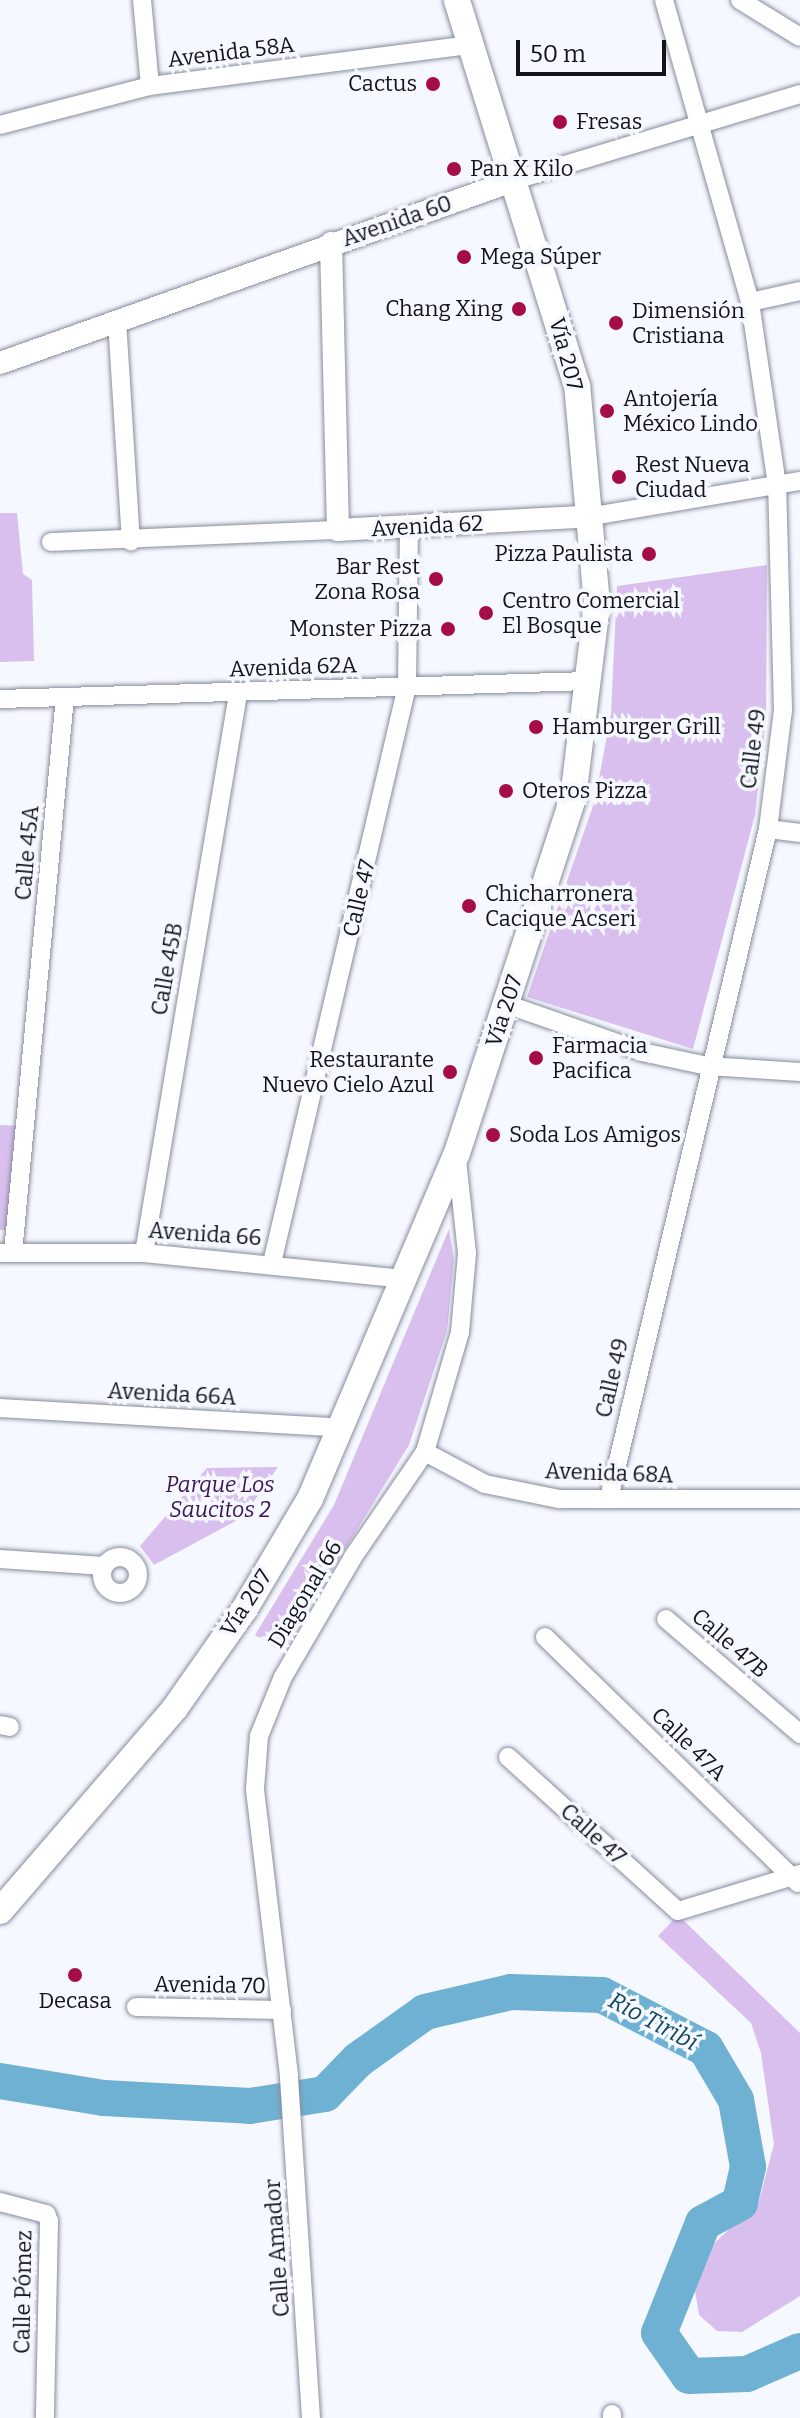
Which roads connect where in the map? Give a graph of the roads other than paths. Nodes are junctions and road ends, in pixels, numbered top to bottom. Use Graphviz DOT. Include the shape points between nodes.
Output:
graph roads {
  1 [pos="142,0"];
  2 [pos="457,0"];
  3 [pos="664,0"];
  4 [pos="740,0"];
  5 [pos="800,37"];
  6 [pos="471,45"];
  7 [pos="150,86"];
  8 [pos="800,94"];
  9 [pos="699,124"];
  10 [pos="0,125"];
  11 [pos="515,180"];
  12 [pos="331,243"];
  13 [pos="800,291"];
  14 [pos="750,302"];
  15 [pos="117,320"];
  16 [pos="0,363"];
  17 [pos="800,481"];
  18 [pos="777,485"];
  19 [pos="593,516"];
  20 [pos="409,528"];
  21 [pos="338,530"];
  22 [pos="51,542"];
  23 [pos="131,542"];
  24 [pos="792,660"];
  25 [pos="588,681"];
  26 [pos="407,686"];
  27 [pos="238,694"];
  28 [pos="65,697"];
  29 [pos="0,699"];
  30 [pos="768,829"];
  31 [pos="800,833"];
  32 [pos="506,1004"];
  33 [pos="708,1066"];
  34 [pos="800,1072"];
  35 [pos="457,1153"];
  36 [pos="6,1253"];
  37 [pos="144,1253"];
  38 [pos="272,1263"];
  39 [pos="406,1279"];
  40 [pos="0,1408"];
  41 [pos="342,1428"];
  42 [pos="425,1452"];
  43 [pos="609,1499"];
  44 [pos="800,1499"];
  45 [pos="0,1559"];
  46 [pos="104,1566"];
  47 [pos="666,1619"];
  48 [pos="545,1637"];
  49 [pos="800,1734"];
  50 [pos="508,1757"];
  51 [pos="797,1878"];
  52 [pos="0,1911"];
  53 [pos="136,2007"];
  54 [pos="282,2010"];
  55 [pos="289,2075"];
  56 [pos="0,2202"];
  57 [pos="45,2418"];
  58 [pos="311,2418"];
  1 -- 7 [label="street"];
  2 -- 6 [label="main road, Vía 207"];
  3 -- 9 [label="street, Calle 49"];
  4 -- 5 [label="street"];
  6 -- 7 [label="street, Avenida 58A"];
  6 -- 11 [label="main road, Vía 207"];
  7 -- 10 [label="street, Avenida 58A"];
  8 -- 9 [label="street, Avenida 60"];
  9 -- 11 [label="street, Avenida 60"];
  9 -- 14 [label="street, Calle 49"];
  11 -- 12 [label="street, Avenida 60"];
  11 -- 19 [label="main road, Vía 207" via="577,386"];
  12 -- 15 [label="street, Avenida 60"];
  12 -- 21 [label="street"];
  13 -- 14 [label="street"];
  14 -- 18 [label="street, Calle 49"];
  15 -- 16 [label="street, Avenida 60"];
  15 -- 23 [label="street"];
  17 -- 18 [label="street, Avenida 62"];
  18 -- 19 [label="street, Avenida 62"];
  18 -- 24 [label="street, Calle 49"];
  19 -- 20 [label="street, Avenida 62"];
  19 -- 25 [label="main road, Vía 207" via="597,604"];
  20 -- 21 [label="street, Avenida 62"];
  20 -- 26 [label="street, Calle 47"];
  21 -- 23 [label="street, Avenida 62"];
  22 -- 23 [label="street, Avenida 62"];
  24 -- 30 [label="street, Calle 49"];
  25 -- 26 [label="street, Avenida 62A"];
  25 -- 32 [label="main road, Vía 207" via="573,798"];
  26 -- 27 [label="street, Avenida 62A"];
  26 -- 38 [label="street, Calle 47"];
  27 -- 28 [label="street, Avenida 62A"];
  27 -- 37 [label="street, Calle 45B"];
  28 -- 29 [label="street, Avenida 62A"];
  28 -- 36 [label="street, Calle 45A"];
  30 -- 31 [label="street"];
  30 -- 33 [label="street, Calle 49"];
  32 -- 33 [label="street" via="642,1052"];
  32 -- 35 [label="main road, Vía 207"];
  33 -- 34 [label="street"];
  33 -- 43 [label="street, Calle 49"];
  35 -- 39 [label="main road, Vía 207"];
  35 -- 42 [label="street, Diagonal 66" via="467,1253 460,1332"];
  36 -- 37 [label="street, Avenida 66"];
  37 -- 38 [label="street, Avenida 66"];
  38 -- 39 [label="street, Avenida 66"];
  39 -- 41 [label="main road, Vía 207"];
  40 -- 41 [label="street, Avenida 66A"];
  41 -- 52 [label="main road, Vía 207" via="303,1512 244,1610 175,1708"];
  42 -- 43 [label="street, Avenida 68A" via="485,1484 559,1499"];
  42 -- 54 [label="street, Diagonal 66" via="353,1557 283,1677 259,1736 255,1789"];
  43 -- 44 [label="street, Avenida 68A"];
  45 -- 46 [label="street"];
  47 -- 49 [label="street, Calle 47B"];
  48 -- 51 [label="street, Calle 47A"];
  50 -- 51 [label="street, Calle 47" via="678,1911"];
  53 -- 54 [label="street, Avenida 70"];
  54 -- 55 [label="street, Diagonal 66"];
  55 -- 58 [label="street, Calle Amador"];
  56 -- 57 [label="street, Calle Pómez" via="46,2214 49,2221"];
}
